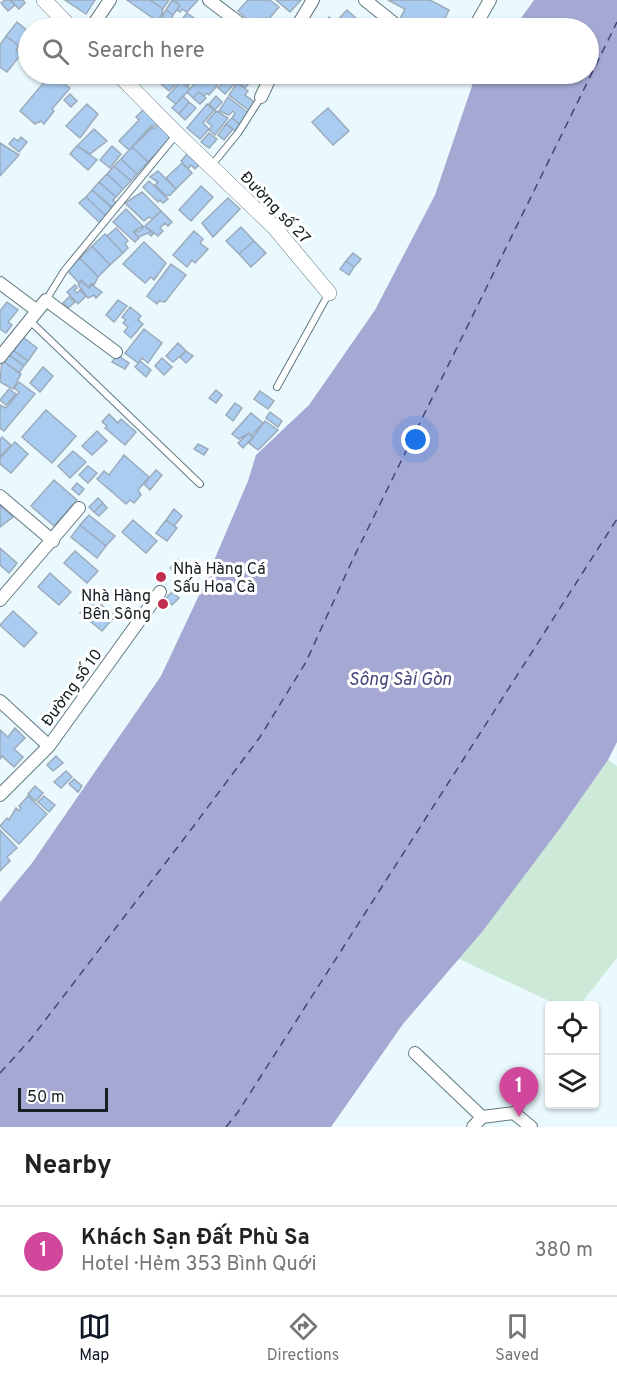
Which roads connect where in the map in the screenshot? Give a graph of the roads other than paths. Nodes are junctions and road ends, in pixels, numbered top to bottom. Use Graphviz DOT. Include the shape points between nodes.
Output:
graph roads {
  1 [pos="44,0"];
  2 [pos="110,0"];
  3 [pos="210,0"];
  4 [pos="313,0"];
  5 [pos="365,0"];
  6 [pos="490,0"];
  7 [pos="61,18"];
  8 [pos="98,18"];
  9 [pos="233,18"];
  10 [pos="302,18"];
  11 [pos="388,18"];
  12 [pos="480,18"];
  13 [pos="128,84"];
  14 [pos="267,84"];
  15 [pos="261,97"];
  16 [pos="177,134"];
  17 [pos="211,166"];
  18 [pos="0,283"];
  19 [pos="329,293"];
  20 [pos="46,300"];
  21 [pos="33,315"];
  22 [pos="116,352"];
  23 [pos="0,357"];
  24 [pos="277,387"];
  25 [pos="200,484"];
  26 [pos="0,496"];
  27 [pos="79,508"];
  28 [pos="53,541"];
  29 [pos="160,592"];
  30 [pos="0,600"];
  31 [pos="0,700"];
  32 [pos="49,746"];
  33 [pos="0,795"];
  34 [pos="414,1053"];
  35 [pos="477,1122"];
  36 [pos="531,1127"];
  1 -- 7 [label="street"];
  2 -- 8 [label="street"];
  3 -- 9 [label="street"];
  4 -- 10 [label="street"];
  5 -- 11 [label="street"];
  6 -- 12 [label="street"];
  13 -- 16 [label="street, Đường số 27"];
  14 -- 15 [label="street"];
  15 -- 17 [label="lane"];
  16 -- 17 [label="street, Đường số 27"];
  16 -- 20 [label="lane" via="64,271"];
  17 -- 19 [label="street, Đường số 27" via="274,227"];
  18 -- 21 [label="street"];
  19 -- 24 [label="lane, Đường số 27"];
  20 -- 21 [label="street"];
  20 -- 22 [label="street"];
  21 -- 23 [label="street"];
  21 -- 25 [label="lane"];
  26 -- 28 [label="street"];
  27 -- 28 [label="street"];
  28 -- 30 [label="street"];
  29 -- 32 [label="street, Đường số 10"];
  31 -- 32 [label="street"];
  32 -- 33 [label="street, Đường số 10"];
  34 -- 35 [label="street"];
  35 -- 36 [label="street" via="514,1113"];
}
